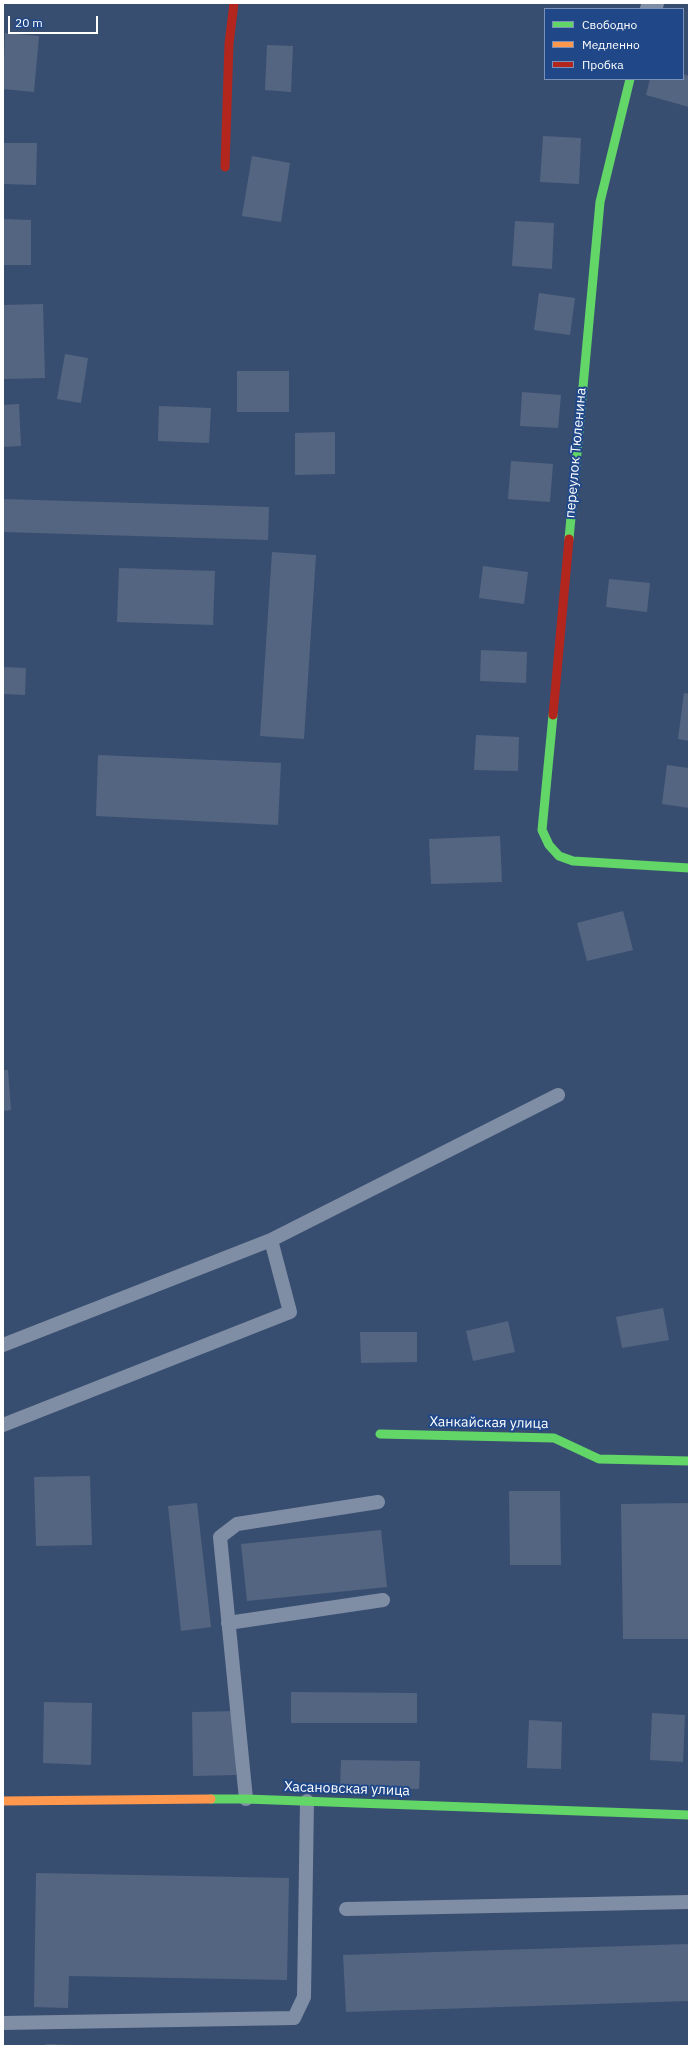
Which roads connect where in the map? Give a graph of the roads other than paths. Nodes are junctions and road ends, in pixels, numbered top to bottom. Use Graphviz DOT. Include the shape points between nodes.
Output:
graph roads {
  1 [pos="234,3"];
  2 [pos="630,80"];
  3 [pos="225,167"];
  4 [pos="689,868"];
  5 [pos="558,1095"];
  6 [pos="271,1240"];
  7 [pos="3,1345"];
  8 [pos="3,1425"];
  9 [pos="380,1434"];
  10 [pos="689,1461"];
  11 [pos="378,1502"];
  12 [pos="383,1600"];
  13 [pos="228,1623"];
  14 [pos="246,1799"];
  15 [pos="3,1801"];
  16 [pos="307,1801"];
  17 [pos="689,1815"];
  18 [pos="689,1902"];
  19 [pos="346,1909"];
  20 [pos="3,2024"];
  1 -- 3 [label="street" via="229,44"];
  2 -- 4 [label="street, переулок Тюленина" via="600,202 597,227 542,830 558,856 573,861"];
  5 -- 6 [label="lane"];
  6 -- 7 [label="lane"];
  6 -- 8 [label="lane" via="290,1312"];
  9 -- 10 [label="street, Ханкайская улица" via="554,1438 599,1459"];
  11 -- 13 [label="lane" via="237,1524 220,1537"];
  12 -- 13 [label="lane"];
  13 -- 14 [label="lane"];
  14 -- 15 [label="street, Хасановская улица"];
  14 -- 16 [label="street, Хасановская улица"];
  16 -- 17 [label="street, Хасановская улица"];
  16 -- 20 [label="lane" via="304,1997 294,2018"];
  18 -- 19 [label="lane"];
}
